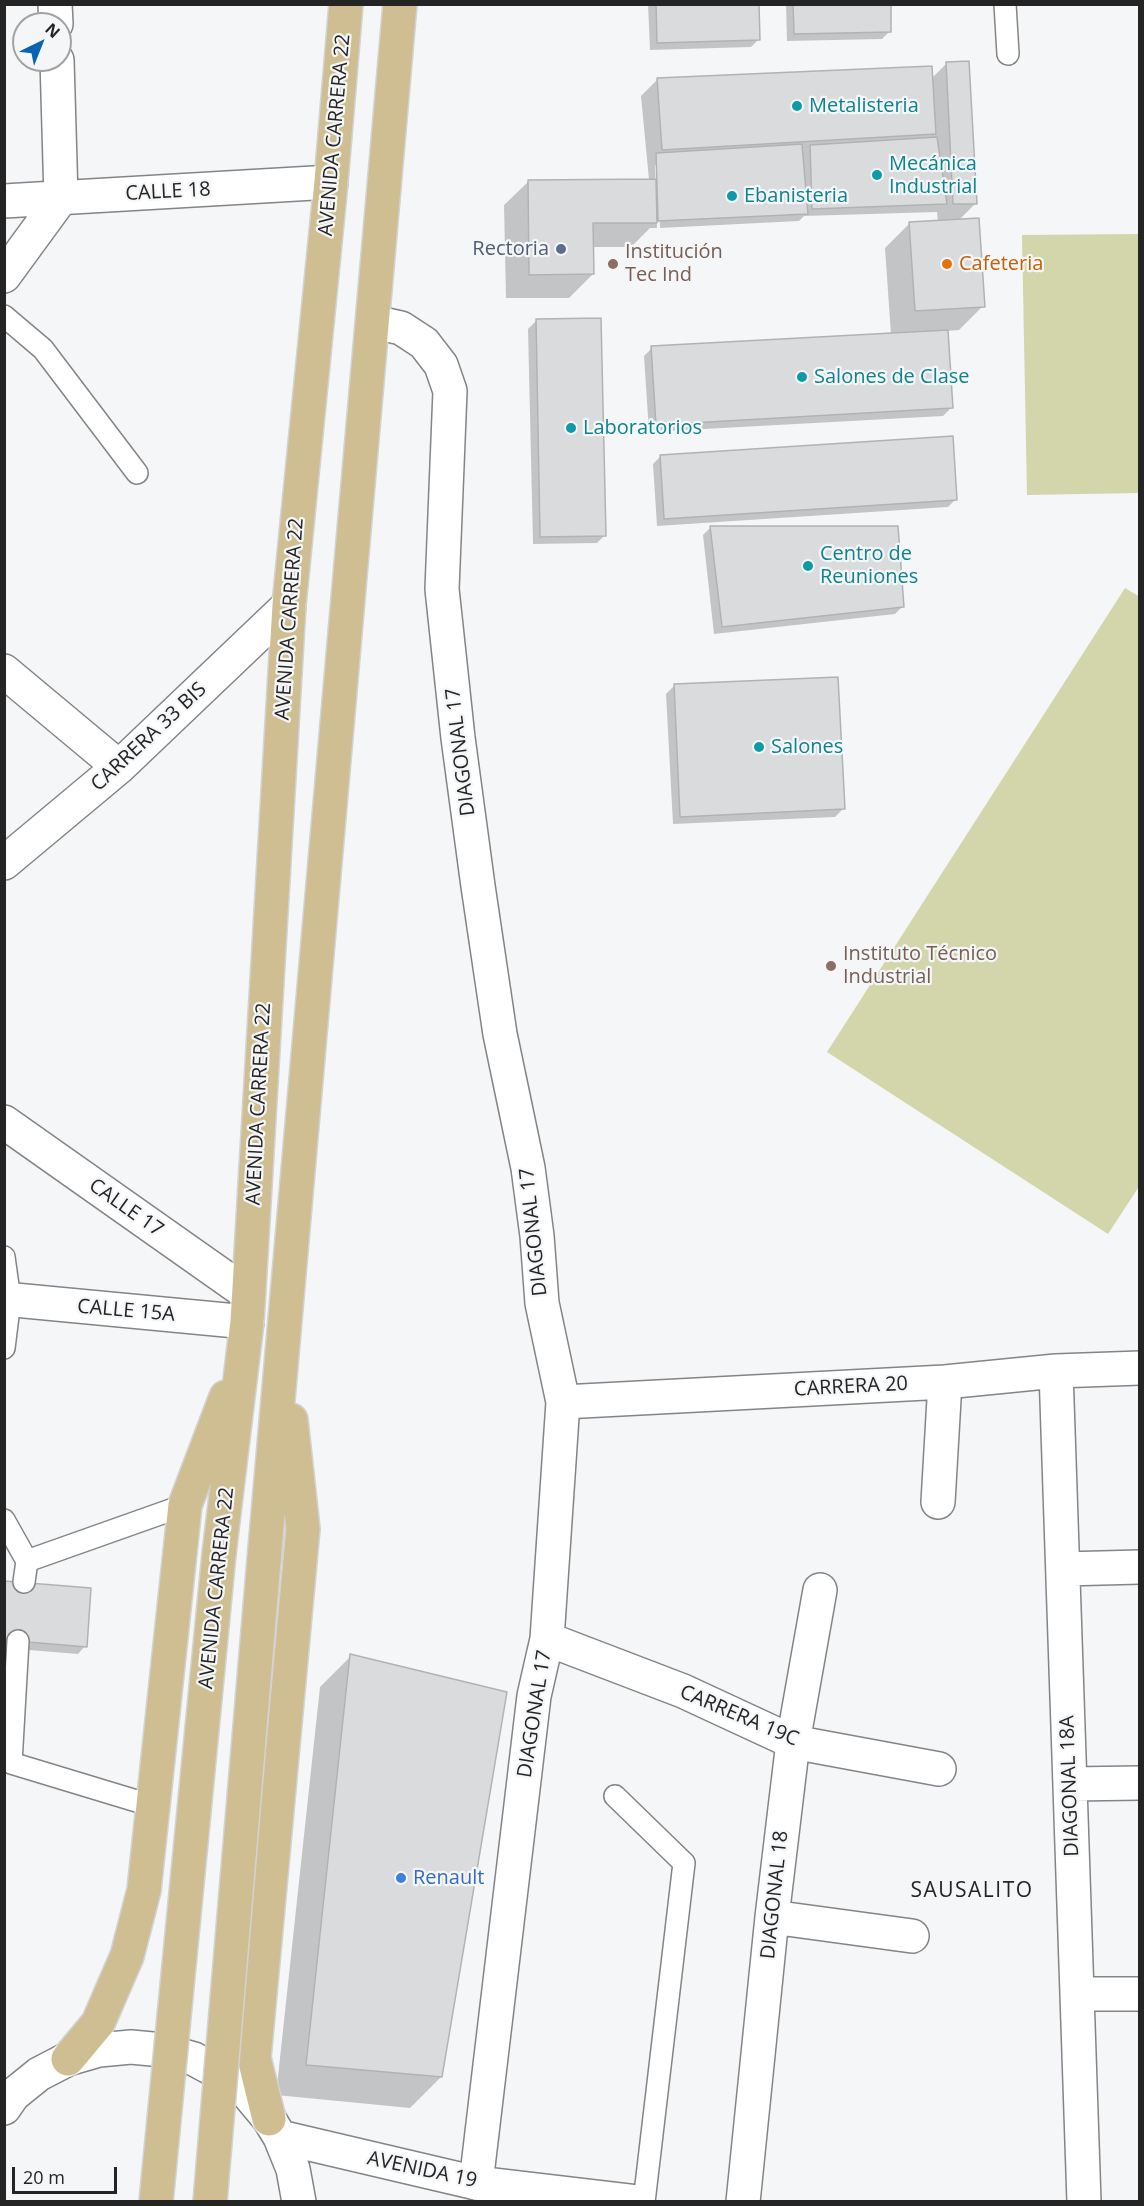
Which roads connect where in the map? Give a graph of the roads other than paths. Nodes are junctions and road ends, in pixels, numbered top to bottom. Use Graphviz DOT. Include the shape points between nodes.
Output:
graph roads {
  1 [pos="346,4"];
  2 [pos="400,4"];
  3 [pos="1005,4"];
  4 [pos="1008,54"];
  5 [pos="57,72"];
  6 [pos="331,182"];
  7 [pos="61,198"];
  8 [pos="4,201"];
  9 [pos="4,276"];
  10 [pos="4,316"];
  11 [pos="374,322"];
  12 [pos="137,473"];
  13 [pos="289,605"];
  14 [pos="4,671"];
  15 [pos="119,767"];
  16 [pos="4,863"];
  17 [pos="4,1122"];
  18 [pos="4,1257"];
  19 [pos="7,1300"];
  20 [pos="246,1322"];
  21 [pos="283,1346"];
  22 [pos="4,1348"];
  23 [pos="1140,1368"];
  24 [pos="1056,1371"];
  25 [pos="945,1382"];
  26 [pos="563,1402"];
  27 [pos="938,1502"];
  28 [pos="184,1505"];
  29 [pos="4,1520"];
  30 [pos="1140,1567"];
  31 [pos="1063,1569"];
  32 [pos="820,1590"];
  33 [pos="546,1639"];
  34 [pos="18,1641"];
  35 [pos="793,1742"];
  36 [pos="939,1769"];
  37 [pos="1140,1783"];
  38 [pos="1070,1784"];
  39 [pos="615,1796"];
  40 [pos="153,1806"];
  41 [pos="772,1917"];
  42 [pos="912,1935"];
  43 [pos="1077,1994"];
  44 [pos="1140,1994"];
  45 [pos="68,2059"];
  46 [pos="8,2100"];
  47 [pos="274,2128"];
  48 [pos="476,2183"];
  49 [pos="156,2202"];
  50 [pos="210,2202"];
  51 [pos="299,2202"];
  52 [pos="637,2202"];
  53 [pos="644,2202"];
  54 [pos="743,2202"];
  55 [pos="1084,2202"];
  1 -- 6 [label="main road, AVENIDA CARRERA 22"];
  2 -- 11 [label="main road"];
  3 -- 4 [label="lane"];
  5 -- 7 [label="street"];
  6 -- 7 [label="street, CALLE 18"];
  6 -- 13 [label="main road, AVENIDA CARRERA 22"];
  7 -- 8 [label="street, CALLE 18"];
  7 -- 9 [label="street"];
  10 -- 12 [label="lane" via="43,350"];
  11 -- 21 [label="main road"];
  11 -- 26 [label="street, DIAGONAL 17" via="400,328 424,343 441,365 450,391 442,589 458,738 500,1034 528,1168 542,1303"];
  13 -- 15 [label="street, CARRERA 33 BIS"];
  13 -- 20 [label="main road, AVENIDA CARRERA 22"];
  14 -- 15 [label="street"];
  15 -- 16 [label="street, CARRERA 33 BIS"];
  17 -- 20 [label="street, CALLE 17"];
  18 -- 19 [label="lane"];
  19 -- 20 [label="street, CALLE 15A"];
  19 -- 22 [label="lane"];
  20 -- 28 [label="main road"];
  20 -- 49 [label="main road, AVENIDA CARRERA 22, bridge" via="219,1554"];
  21 -- 47 [label="main road" via="303,1529 254,2058"];
  21 -- 50 [label="main road, bridge"];
  23 -- 24 [label="street, CARRERA 20"];
  24 -- 25 [label="street, CARRERA 20"];
  24 -- 31 [label="street, DIAGONAL 18A"];
  25 -- 26 [label="street, CARRERA 20"];
  25 -- 27 [label="street"];
  26 -- 33 [label="street, DIAGONAL 17"];
  28 -- 29 [label="lane" via="26,1572"];
  28 -- 40 [label="main road"];
  30 -- 31 [label="street"];
  31 -- 38 [label="street, DIAGONAL 18A"];
  32 -- 35 [label="street, DIAGONAL 18"];
  33 -- 35 [label="street, CARRERA 19C" via="682,1690"];
  33 -- 48 [label="street, DIAGONAL 17" via="534,1696"];
  34 -- 40 [label="lane" via="11,1763"];
  35 -- 36 [label="street, CARRERA 19C"];
  35 -- 41 [label="street, DIAGONAL 18"];
  37 -- 38 [label="street"];
  38 -- 43 [label="street, DIAGONAL 18A"];
  39 -- 53 [label="lane" via="684,1863"];
  40 -- 45 [label="main road" via="144,1890 127,1956 98,2023"];
  41 -- 42 [label="street"];
  41 -- 54 [label="street, DIAGONAL 18"];
  43 -- 44 [label="street"];
  43 -- 55 [label="street, DIAGONAL 18A"];
  45 -- 46 [label="street" via="39,2074"];
  45 -- 47 [label="street" via="130,2047 163,2050 194,2059 248,2094"];
  47 -- 48 [label="street, AVENIDA 19"];
  47 -- 51 [label="street" via="292,2169"];
  48 -- 52 [label="street, AVENIDA 19"];
}
